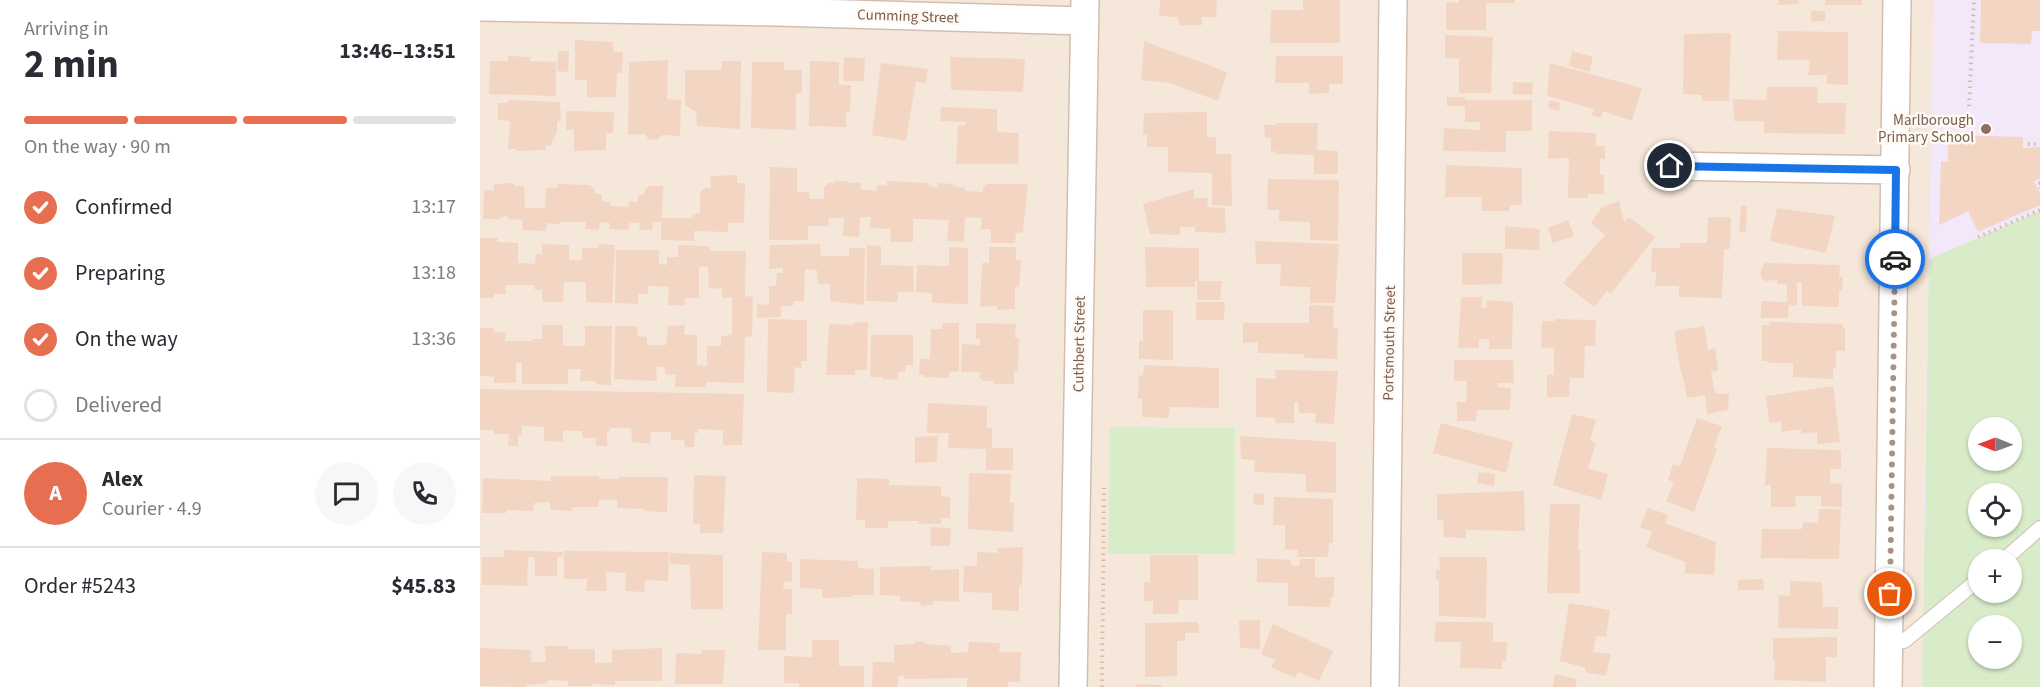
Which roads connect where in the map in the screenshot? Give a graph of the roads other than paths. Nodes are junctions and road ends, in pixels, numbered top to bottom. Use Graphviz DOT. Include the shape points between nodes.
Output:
graph roads {
  1 [pos="1393,0"];
  2 [pos="1897,0"];
  3 [pos="778,6"];
  4 [pos="480,7"];
  5 [pos="1085,10"];
  6 [pos="1670,166"];
  7 [pos="1896,170"];
  8 [pos="2040,528"];
  9 [pos="2016,549"];
  10 [pos="1968,588"];
  11 [pos="1889,642"];
  12 [pos="1073,687"];
  13 [pos="1384,687"];
  14 [pos="1888,687"];
  1 -- 13 [label="street, Portsmouth Street"];
  2 -- 7 [label="street"];
  3 -- 4 [label="street, Cumming Street"];
  3 -- 5 [label="street, Cumming Street"];
  5 -- 12 [label="street, Cuthbert Street"];
  6 -- 7 [label="street"];
  7 -- 11 [label="street"];
  8 -- 9 [label="lane"];
  10 -- 11 [label="lane" via="1904,641"];
  11 -- 14 [label="street"];
}
